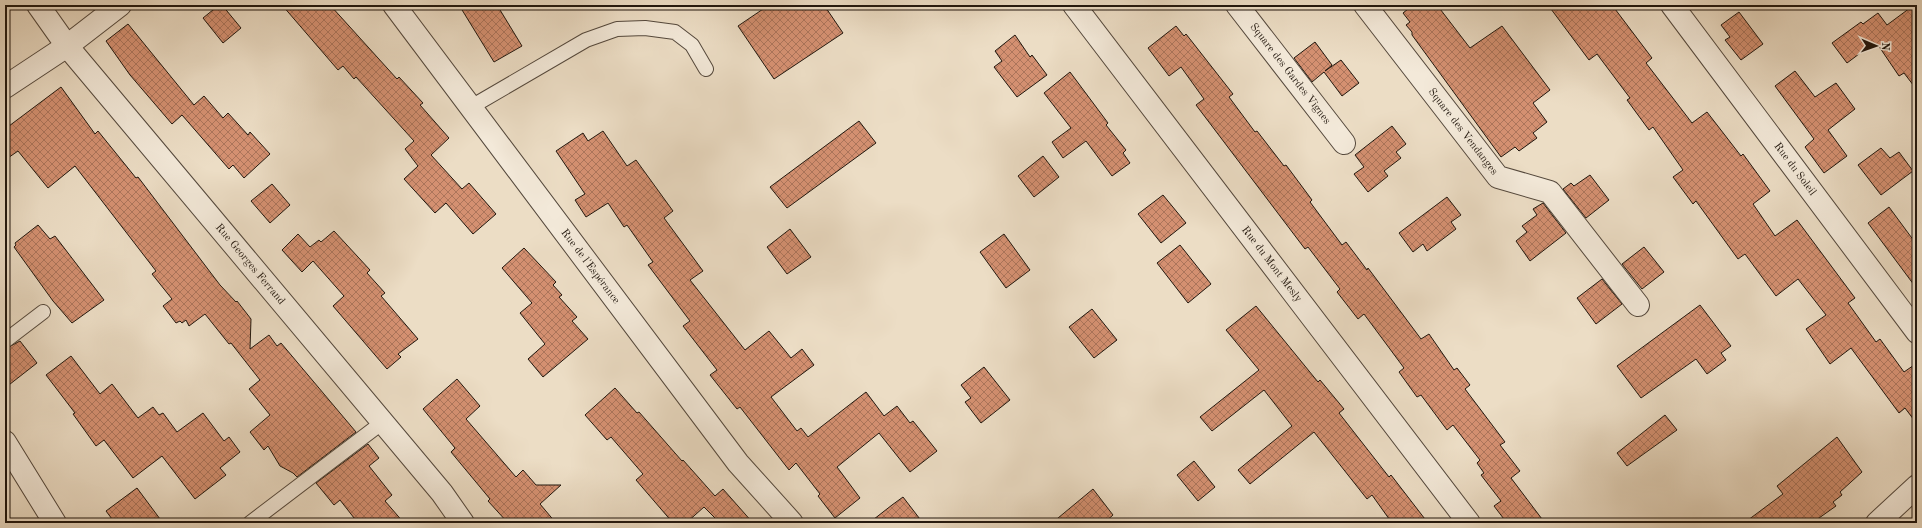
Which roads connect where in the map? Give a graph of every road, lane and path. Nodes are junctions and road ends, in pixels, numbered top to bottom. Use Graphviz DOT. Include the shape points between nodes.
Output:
graph roads {
  1 [pos="38,5"];
  2 [pos="120,5"];
  3 [pos="394,5"];
  4 [pos="1074,5"];
  5 [pos="1237,5"];
  6 [pos="1365,5"];
  7 [pos="1672,5"];
  8 [pos="67,46"];
  9 [pos="706,69"];
  10 [pos="5,87"];
  11 [pos="471,107"];
  12 [pos="1344,143"];
  13 [pos="1638,305"];
  14 [pos="42,312"];
  15 [pos="1917,332"];
  16 [pos="5,341"];
  17 [pos="382,422"];
  18 [pos="5,442"];
  19 [pos="1917,486"];
  20 [pos="55,523"];
  21 [pos="250,523"];
  22 [pos="463,523"];
  23 [pos="792,523"];
  24 [pos="1469,523"];
  25 [pos="1877,523"];
  1 -- 8 [label="street, Rue Georges Ferrand"];
  2 -- 8 [label="street"];
  3 -- 11 [label="street, Rue de l'Espérance"];
  4 -- 24 [label="street, Rue du Mont Mesly"];
  5 -- 12 [label="street, Square des Gardes Vignes"];
  6 -- 13 [label="street, Square des Vendanges" via="1498,177 1550,192"];
  7 -- 15 [label="street, Rue du Soleil"];
  8 -- 10 [label="street"];
  8 -- 17 [label="street, Rue Georges Ferrand"];
  9 -- 11 [label="lane" via="692,45 675,32 645,28 617,29 586,40"];
  11 -- 23 [label="street, Rue de l'Espérance" via="738,463"];
  14 -- 16 [label="lane"];
  17 -- 21 [label="lane"];
  17 -- 22 [label="street, Rue Georges Ferrand" via="442,493"];
  18 -- 20 [label="street"];
  19 -- 25 [label="street"];
}
